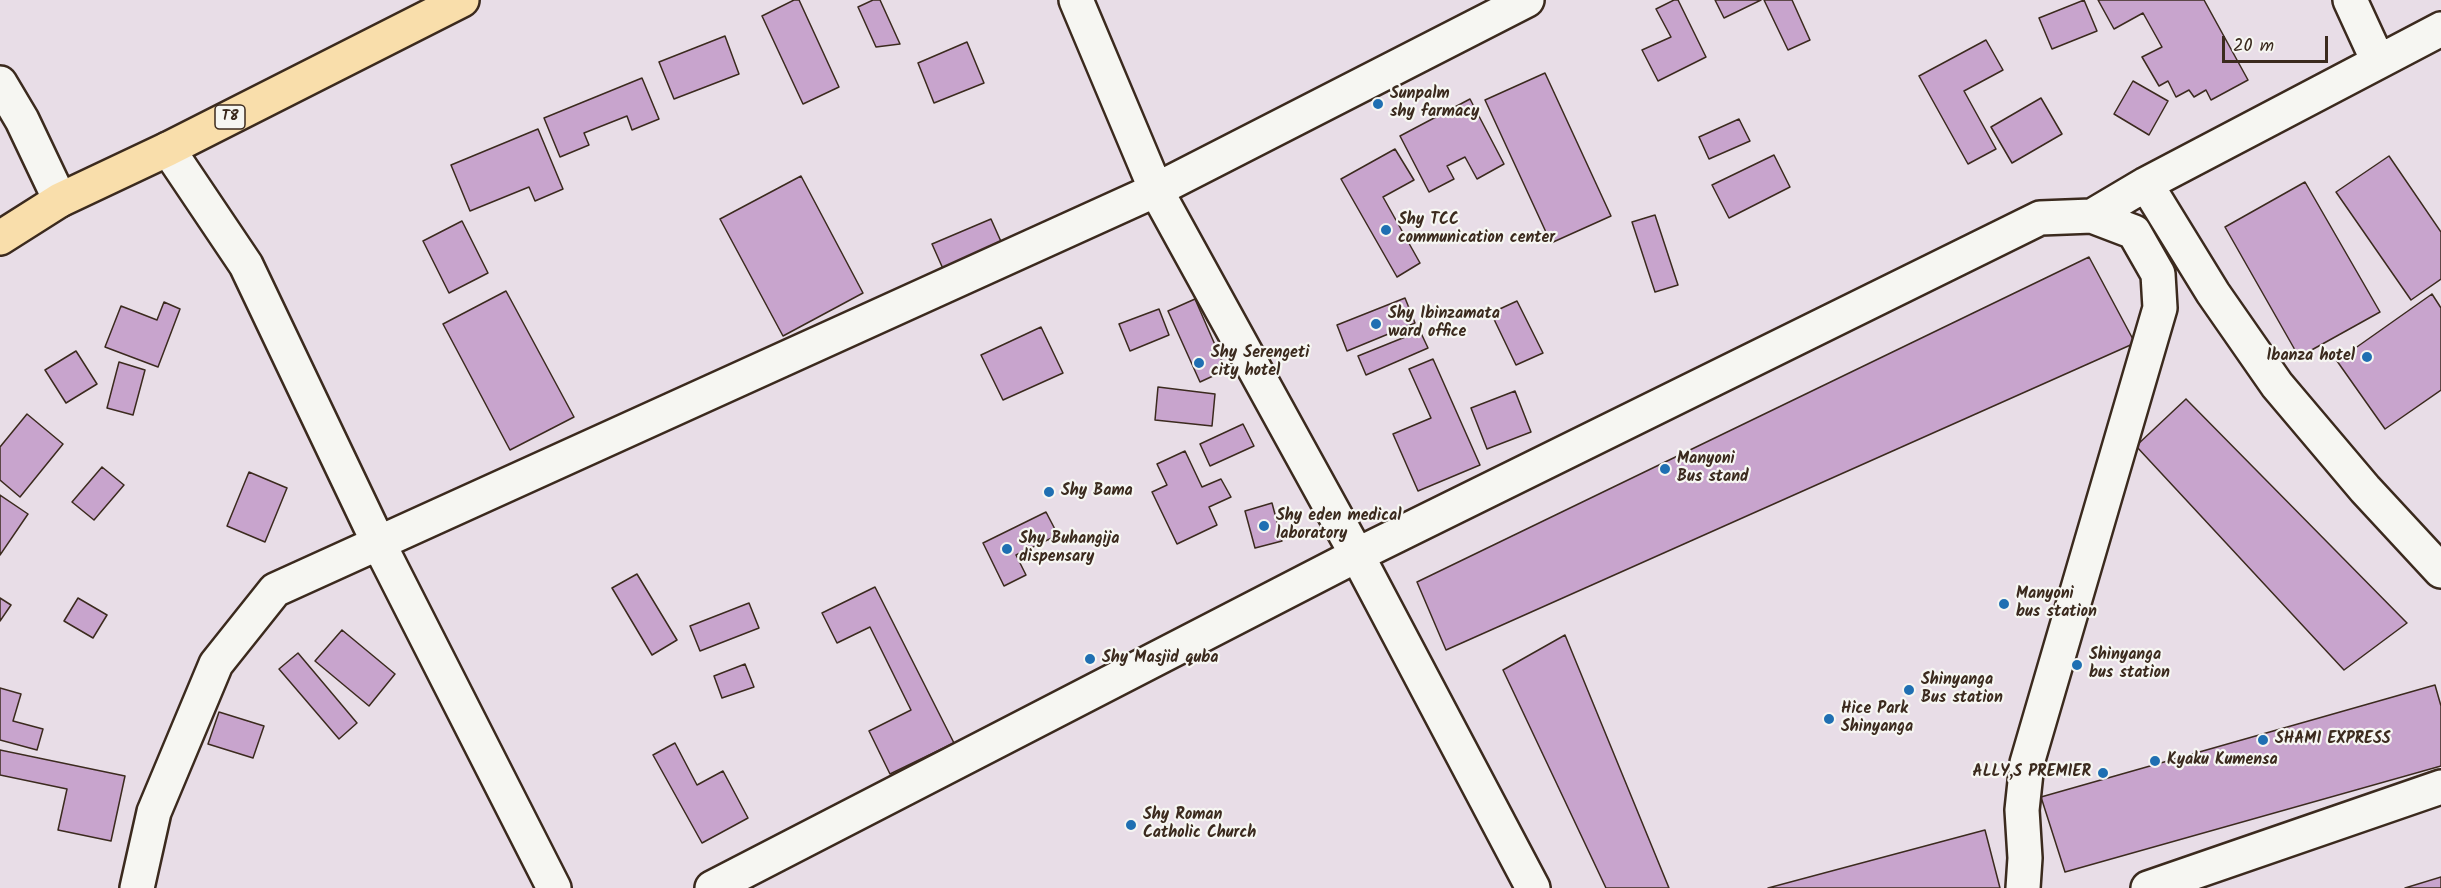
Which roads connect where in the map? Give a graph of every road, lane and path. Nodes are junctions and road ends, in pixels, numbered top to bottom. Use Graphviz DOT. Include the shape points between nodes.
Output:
graph roads {
  1 [pos="462,0"];
  2 [pos="1076,0"];
  3 [pos="1527,0"];
  4 [pos="2350,0"];
  5 [pos="2441,29"];
  6 [pos="2378,61"];
  7 [pos="0,83"];
  8 [pos="11,128"];
  9 [pos="168,148"];
  10 [pos="2146,184"];
  11 [pos="1156,190"];
  12 [pos="60,200"];
  13 [pos="2092,216"];
  14 [pos="0,238"];
  15 [pos="379,544"];
  16 [pos="1357,555"];
  17 [pos="2441,571"];
  18 [pos="2441,787"];
  19 [pos="147,881"];
  20 [pos="554,888"];
  21 [pos="712,888"];
  22 [pos="1533,888"];
  23 [pos="2024,888"];
  24 [pos="2148,888"];
  1 -- 9 [label="highway, T8"];
  2 -- 11 [label="street"];
  3 -- 11 [label="street"];
  4 -- 6 [label="street"];
  5 -- 6 [label="street"];
  6 -- 10 [label="street"];
  7 -- 8 [label="street"];
  8 -- 12 [label="street"];
  9 -- 12 [label="highway, T8"];
  9 -- 15 [label="street" via="246,265"];
  10 -- 13 [label="street"];
  10 -- 17 [label="street" via="2213,293 2277,386"];
  11 -- 15 [label="street"];
  11 -- 16 [label="street"];
  12 -- 14 [label="highway, T8"];
  13 -- 16 [label="street" via="2040,218"];
  13 -- 23 [label="street" via="2134,232 2158,274 2160,308 2027,763 2022,810"];
  15 -- 19 [label="street" via="274,590 216,664 154,812"];
  15 -- 20 [label="street"];
  16 -- 21 [label="street"];
  16 -- 22 [label="street"];
  18 -- 24 [label="street"];
}
